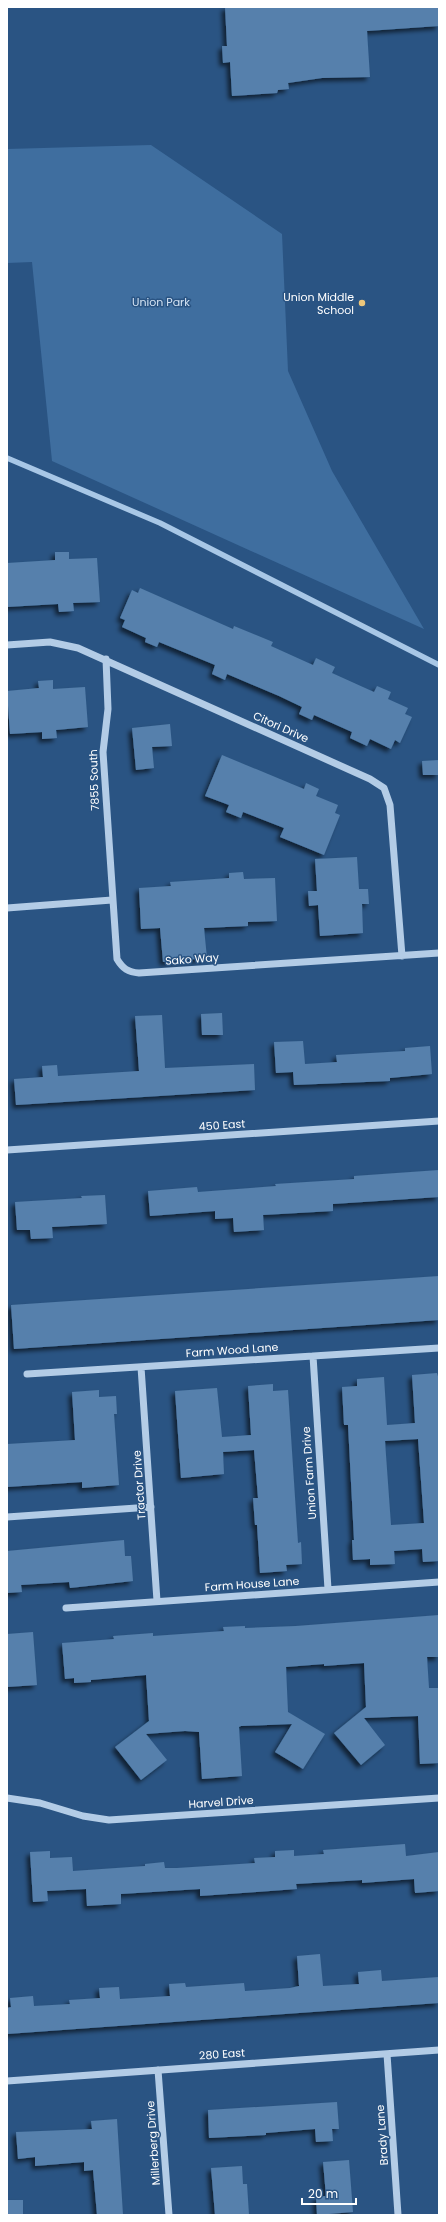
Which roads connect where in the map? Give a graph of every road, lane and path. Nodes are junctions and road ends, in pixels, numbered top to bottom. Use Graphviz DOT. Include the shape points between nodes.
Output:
graph roads {
  1 [pos="7,645"];
  2 [pos="106,659"];
  3 [pos="112,900"];
  4 [pos="7,908"];
  5 [pos="439,954"];
  6 [pos="402,956"];
  7 [pos="439,1121"];
  8 [pos="7,1150"];
  9 [pos="439,1348"];
  10 [pos="313,1356"];
  11 [pos="141,1367"];
  12 [pos="27,1374"];
  13 [pos="151,1507"];
  14 [pos="7,1517"];
  15 [pos="439,1582"];
  16 [pos="328,1589"];
  17 [pos="157,1601"];
  18 [pos="66,1608"];
  19 [pos="7,1798"];
  20 [pos="439,1798"];
  21 [pos="439,2050"];
  22 [pos="387,2054"];
  23 [pos="158,2070"];
  24 [pos="7,2081"];
  25 [pos="168,2215"];
  26 [pos="398,2215"];
  1 -- 2 [label="street, Citori Drive" via="50,642 78,648"];
  2 -- 3 [label="street, 7855 South" via="108,709 102,752"];
  2 -- 6 [label="street, Citori Drive" via="370,779 384,788 390,805"];
  3 -- 4 [label="street"];
  3 -- 6 [label="street, Sako Way" via="117,959 129,972 139,974"];
  5 -- 6 [label="street, Sako Way"];
  7 -- 8 [label="street, 450 East"];
  9 -- 10 [label="street, Farm Wood Lane"];
  10 -- 11 [label="street, Farm Wood Lane"];
  10 -- 16 [label="street, Union Farm Drive"];
  11 -- 12 [label="street, Farm Wood Lane"];
  11 -- 13 [label="street, Tractor Drive"];
  13 -- 14 [label="street"];
  13 -- 17 [label="street, Tractor Drive"];
  15 -- 16 [label="street, Farm House Lane"];
  16 -- 17 [label="street, Farm House Lane"];
  17 -- 18 [label="street, Farm House Lane"];
  19 -- 20 [label="street, Harvel Drive" via="40,1803 83,1816 109,1820"];
  21 -- 22 [label="street, 280 East"];
  22 -- 23 [label="street, 280 East"];
  22 -- 26 [label="street, Brady Lane"];
  23 -- 24 [label="street, 280 East"];
  23 -- 25 [label="street, Millerberg Drive"];
}
